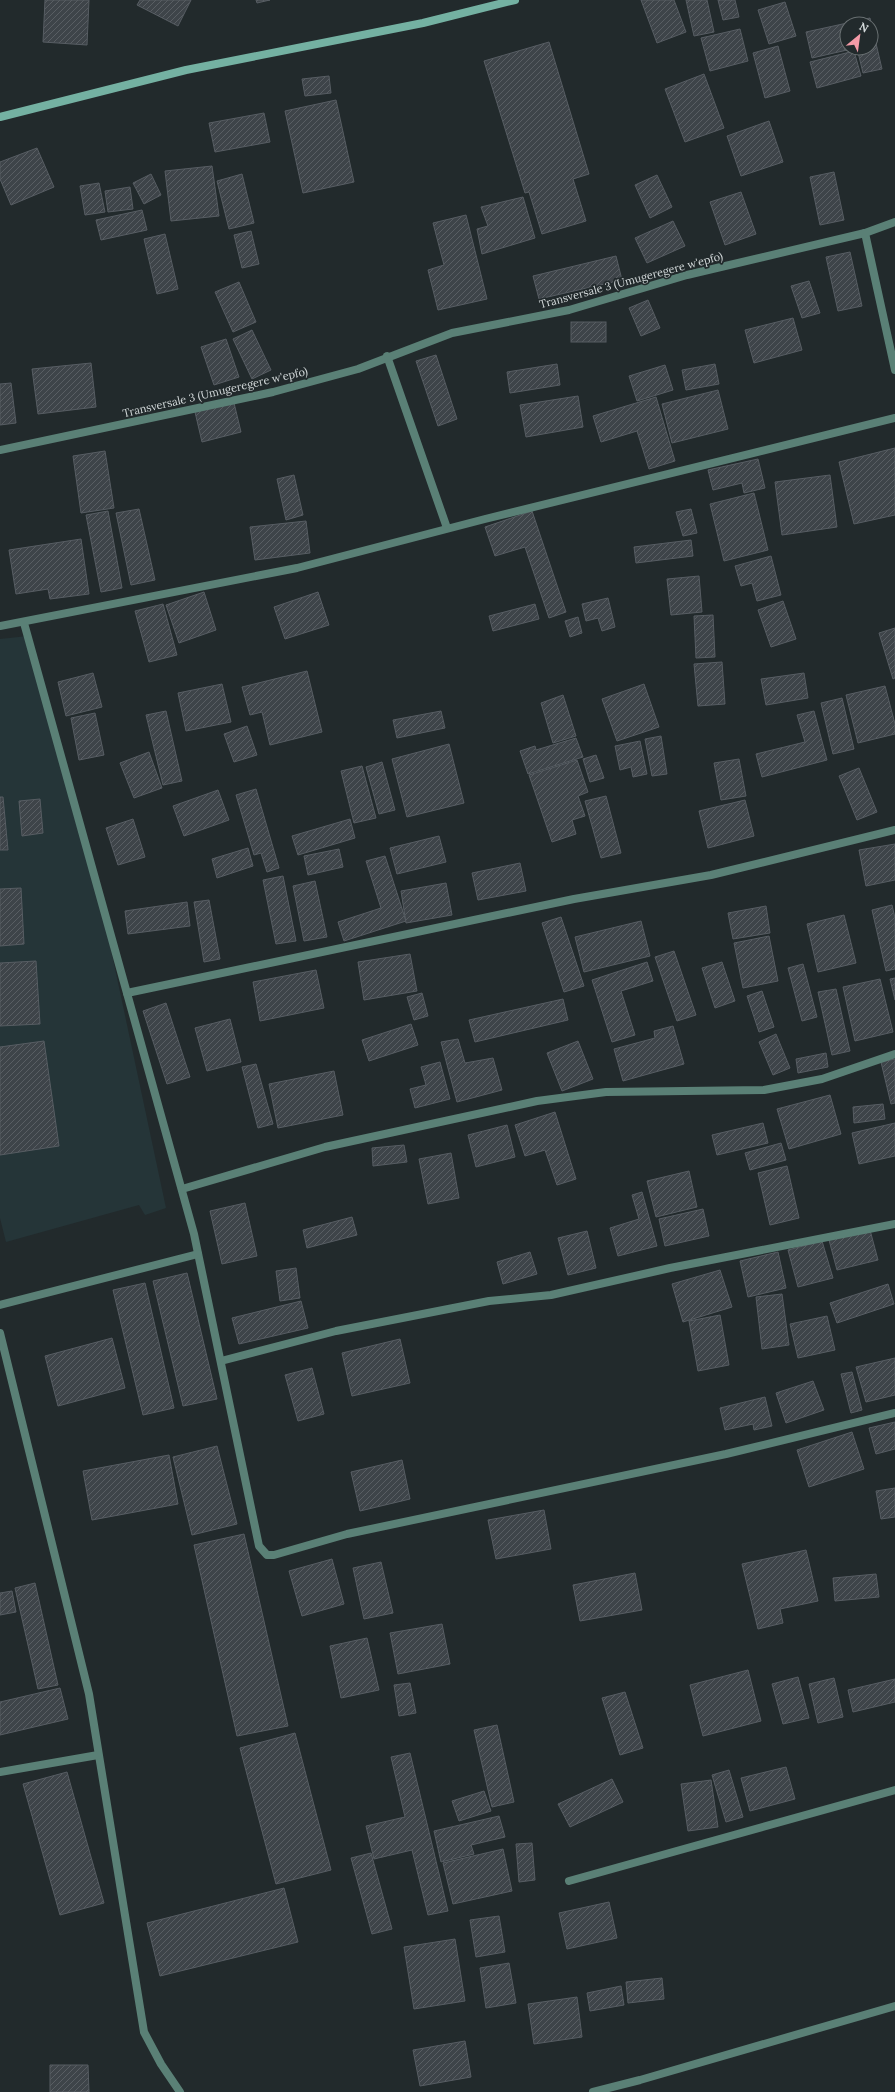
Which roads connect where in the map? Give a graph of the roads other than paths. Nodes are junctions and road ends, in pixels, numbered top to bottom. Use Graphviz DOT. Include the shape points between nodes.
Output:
graph roads {
  1 [pos="515,0"];
  2 [pos="0,117"];
  3 [pos="895,222"];
  4 [pos="865,233"];
  5 [pos="388,356"];
  6 [pos="895,370"];
  7 [pos="895,418"];
  8 [pos="0,450"];
  9 [pos="447,528"];
  10 [pos="24,623"];
  11 [pos="0,626"];
  12 [pos="895,830"];
  13 [pos="127,993"];
  14 [pos="895,1054"];
  15 [pos="182,1189"];
  16 [pos="895,1224"];
  17 [pos="198,1254"];
  18 [pos="0,1305"];
  19 [pos="0,1333"];
  20 [pos="221,1361"];
  21 [pos="895,1413"];
  22 [pos="98,1754"];
  23 [pos="0,1772"];
  24 [pos="895,1790"];
  25 [pos="569,1881"];
  26 [pos="895,2006"];
  27 [pos="180,2092"];
  28 [pos="593,2092"];
  1 -- 2 [label="street" via="423,23 186,70"];
  3 -- 4 [label="street, Transversale 3 (Umugeregere w'epfo)"];
  4 -- 5 [label="street, Transversale 3 (Umugeregere w'epfo)" via="687,275 569,310 452,333"];
  4 -- 6 [label="street"];
  5 -- 8 [label="street, Transversale 3 (Umugeregere w'epfo)" via="358,369 272,392"];
  5 -- 9 [label="street"];
  7 -- 9 [label="street"];
  9 -- 10 [label="street" via="297,568"];
  10 -- 11 [label="street"];
  10 -- 13 [label="street"];
  12 -- 13 [label="street" via="711,875 574,899"];
  13 -- 15 [label="street"];
  14 -- 15 [label="street" via="822,1079 764,1090 606,1092 537,1101 326,1148"];
  15 -- 17 [label="street"];
  16 -- 20 [label="street" via="670,1268 551,1295 490,1301 336,1331"];
  17 -- 18 [label="street"];
  17 -- 20 [label="street"];
  19 -- 22 [label="street" via="89,1694"];
  20 -- 21 [label="street" via="259,1546 267,1555 274,1556 348,1534 719,1456"];
  22 -- 23 [label="street"];
  22 -- 27 [label="street" via="144,2032"];
  24 -- 25 [label="street"];
  26 -- 28 [label="street"];
}
